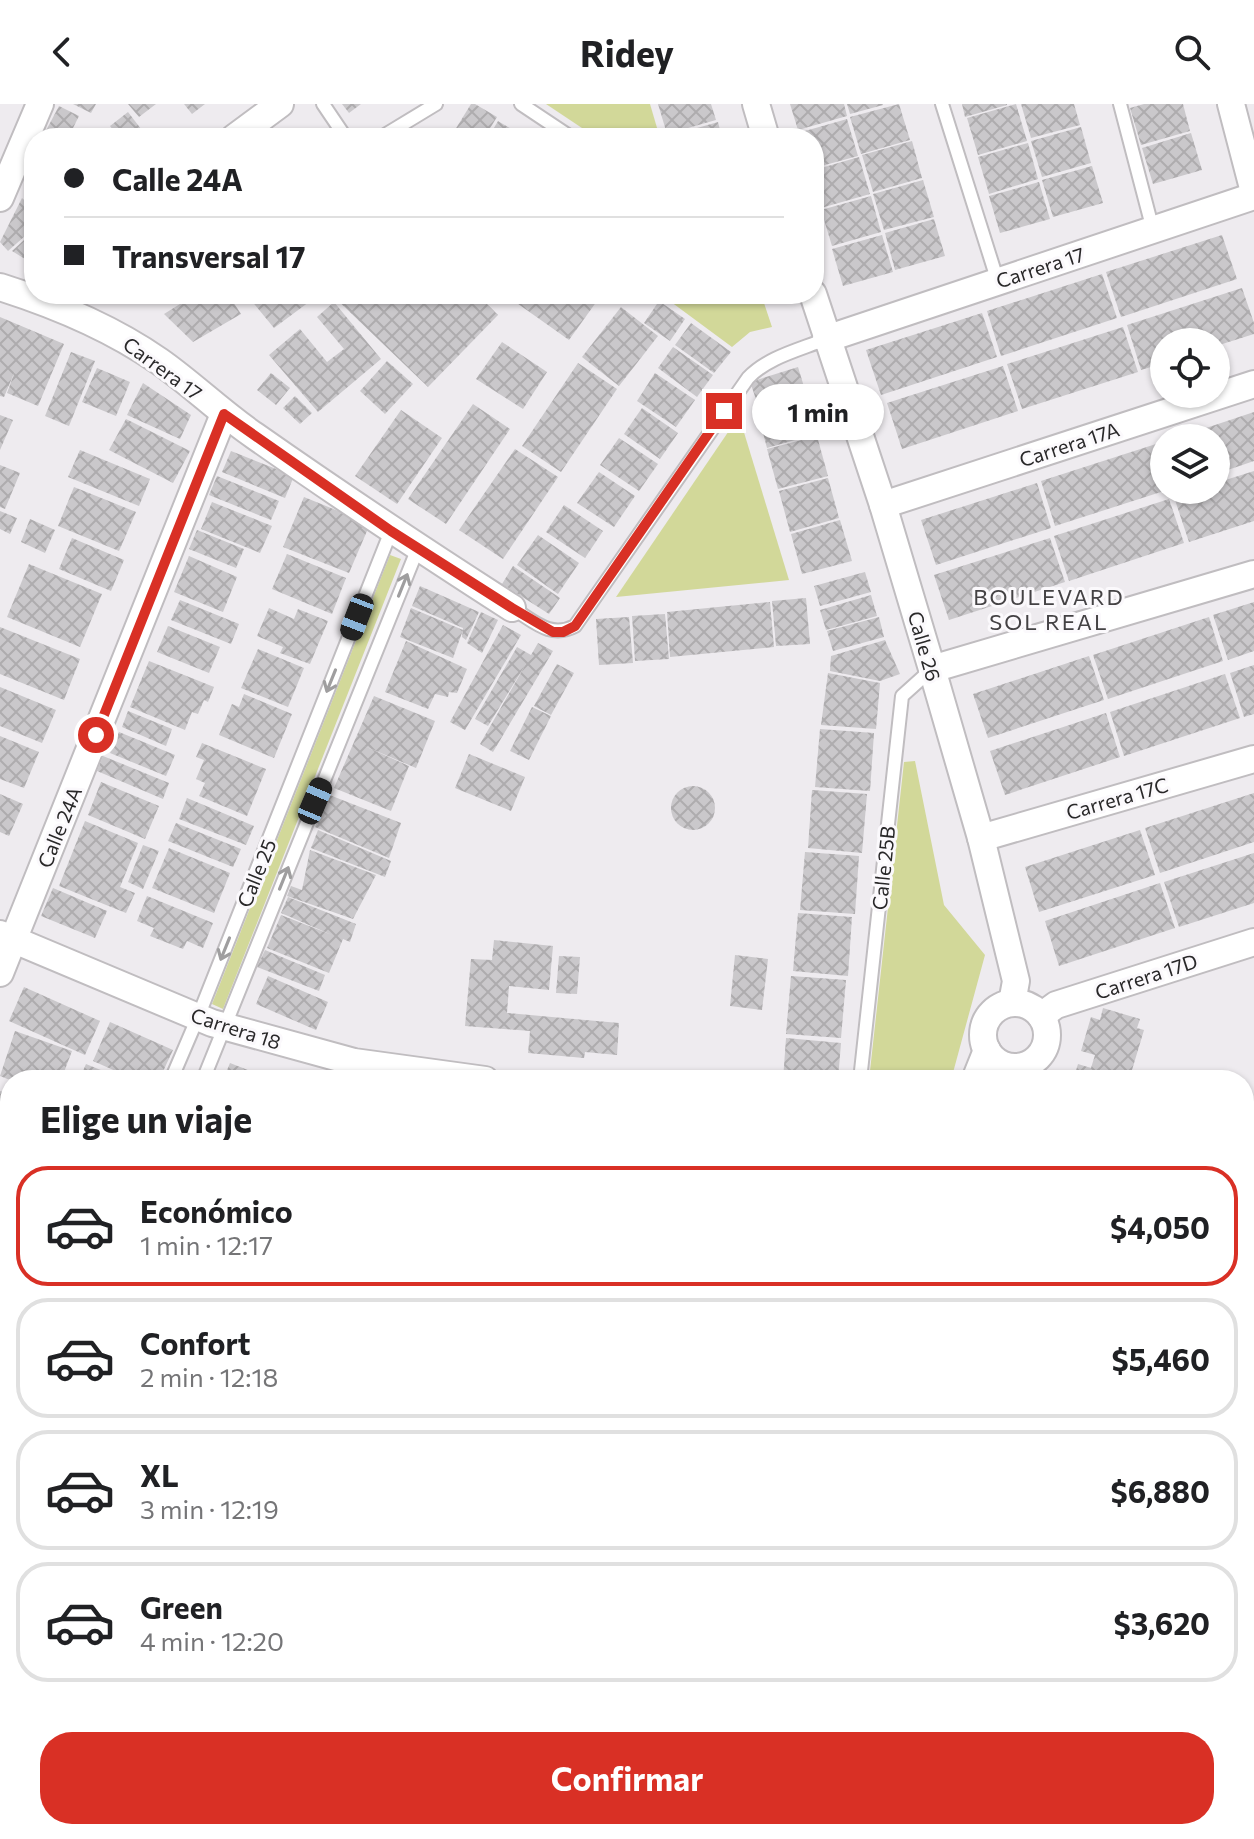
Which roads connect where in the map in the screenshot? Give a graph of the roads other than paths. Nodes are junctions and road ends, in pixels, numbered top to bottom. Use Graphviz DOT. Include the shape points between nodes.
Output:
graph roads {
  1 [pos="40,104"];
  2 [pos="280,104"];
  3 [pos="323,104"];
  4 [pos="436,104"];
  5 [pos="521,104"];
  6 [pos="756,104"];
  7 [pos="942,104"];
  8 [pos="1120,104"];
  9 [pos="1231,104"];
  10 [pos="30,128"];
  11 [pos="248,128"];
  12 [pos="339,128"];
  13 [pos="396,128"];
  14 [pos="557,128"];
  15 [pos="763,128"];
  16 [pos="24,142"];
  17 [pos="1254,194"];
  18 [pos="0,198"];
  19 [pos="1153,230"];
  20 [pos="998,282"];
  21 [pos="53,304"];
  22 [pos="816,304"];
  23 [pos="826,339"];
  24 [pos="1254,384"];
  25 [pos="224,414"];
  26 [pos="883,505"];
  27 [pos="391,531"];
  28 [pos="418,548"];
  29 [pos="1254,574"];
  30 [pos="512,608"];
  31 [pos="932,669"];
  32 [pos="1254,759"];
  33 [pos="981,838"];
  34 [pos="7,936"];
  35 [pos="1254,942"];
  36 [pos="0,973"];
  37 [pos="1012,1003"];
  38 [pos="1041,1016"];
  39 [pos="198,1017"];
  40 [pos="224,1027"];
  41 [pos="987,1050"];
  42 [pos="175,1070"];
  43 [pos="207,1070"];
  44 [pos="412,1070"];
  45 [pos="861,1070"];
  46 [pos="979,1070"];
  47 [pos="1027,1070"];
  48 [pos="1033,1070"];
  1 -- 10 [label="street"];
  2 -- 11 [label="street"];
  3 -- 12 [label="lane"];
  4 -- 13 [label="lane"];
  5 -- 14 [label="lane"];
  6 -- 15 [label="street"];
  7 -- 20 [label="lane"];
  8 -- 19 [label="lane"];
  9 -- 17 [label="street"];
  16 -- 18 [label="street"];
  17 -- 19 [label="street, Carrera 17"];
  19 -- 20 [label="street, Carrera 17"];
  20 -- 23 [label="street, Carrera 17"];
  21 -- 25 [label="street, Carrera 17" via="103,326 162,363"];
  22 -- 23 [label="street, Calle 26"];
  23 -- 26 [label="street, Calle 26"];
  23 -- 30 [label="lane" via="770,362 748,378 575,626 553,632"];
  24 -- 26 [label="street, Carrera 17A"];
  25 -- 27 [label="street, Carrera 17"];
  25 -- 34 [label="street, Calle 24A"];
  26 -- 31 [label="street, Calle 26"];
  27 -- 28 [label="street, Carrera 17"];
  27 -- 39 [label="lane, Calle 25, one-way"];
  28 -- 30 [label="street, Carrera 17"];
  40 -- 28 [label="lane, Calle 25, one-way"];
  29 -- 31 [label="street"];
  31 -- 33 [label="street, Calle 26"];
  31 -- 45 [label="lane, Calle 25B" via="902,696"];
  32 -- 33 [label="street, Carrera 17C"];
  33 -- 37 [label="street, Calle 26" via="1016,981"];
  34 -- 36 [label="street, Calle 24A"];
  34 -- 39 [label="street, Carrera 18"];
  35 -- 38 [label="street, Carrera 17D" via="1056,1005"];
  37 -- 38 [label="street" via="1033,1008"];
  37 -- 41 [label="street" via="987,1020"];
  38 -- 48 [label="street" via="1046,1046"];
  39 -- 40 [label="street, Carrera 18"];
  39 -- 42 [label="lane, Calle 25"];
  40 -- 43 [label="lane, Calle 25"];
  40 -- 44 [label="street, Carrera 18" via="354,1062"];
  41 -- 46 [label="street"];
  41 -- 47 [label="street" via="993,1058"];
}
